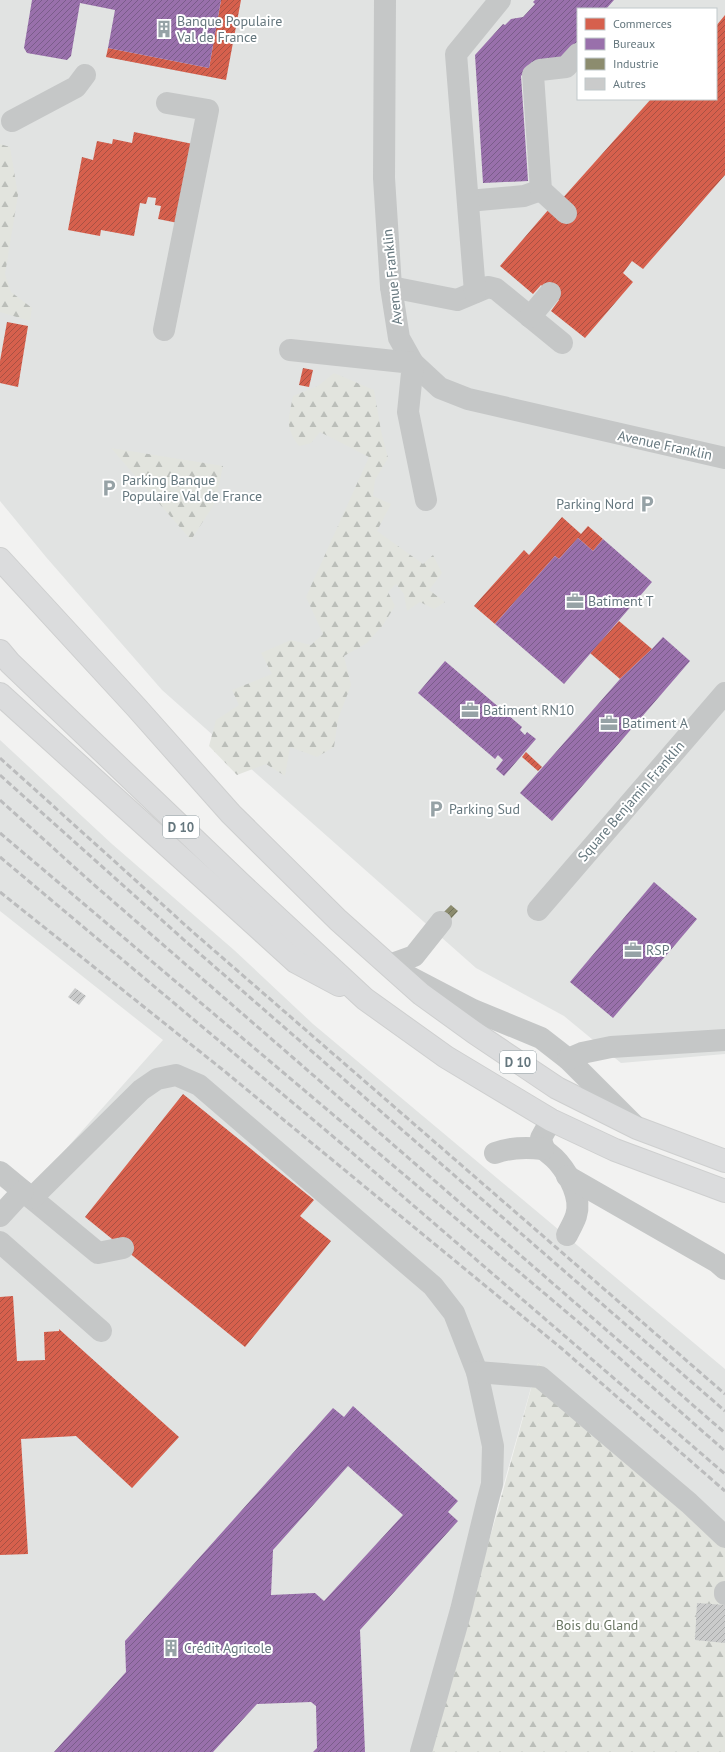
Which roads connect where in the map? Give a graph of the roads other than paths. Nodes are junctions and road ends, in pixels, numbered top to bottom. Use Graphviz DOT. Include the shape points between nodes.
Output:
graph roads {
  1 [pos="385,0"];
  2 [pos="500,0"];
  3 [pos="577,55"];
  4 [pos="85,75"];
  5 [pos="167,103"];
  6 [pos="12,121"];
  7 [pos="541,190"];
  8 [pos="468,201"];
  9 [pos="566,213"];
  10 [pos="391,287"];
  11 [pos="475,292"];
  12 [pos="550,292"];
  13 [pos="530,317"];
  14 [pos="164,330"];
  15 [pos="562,344"];
  16 [pos="290,350"];
  17 [pos="413,363"];
  18 [pos="725,458"];
  19 [pos="426,500"];
  20 [pos="0,559"];
  21 [pos="0,651"];
  22 [pos="725,693"];
  23 [pos="0,694"];
  24 [pos="538,910"];
  25 [pos="441,922"];
  26 [pos="389,966"];
  27 [pos="365,999"];
  28 [pos="725,1040"];
  29 [pos="568,1059"];
  30 [pos="551,1120"];
  31 [pos="637,1128"];
  32 [pos="543,1149"];
  33 [pos="495,1153"];
  34 [pos="725,1161"];
  35 [pos="0,1172"];
  36 [pos="567,1176"];
  37 [pos="725,1191"];
  38 [pos="28,1195"];
  39 [pos="0,1216"];
  40 [pos="567,1235"];
  41 [pos="0,1242"];
  42 [pos="123,1248"];
  43 [pos="725,1269"];
  44 [pos="101,1331"];
  45 [pos="477,1372"];
  46 [pos="725,1537"];
  47 [pos="421,1752"];
  1 -- 10 [label="street, Avenue Franklin" via="384,178"];
  2 -- 8 [label="street" via="456,54"];
  3 -- 7 [label="street" via="566,67 540,70 533,75"];
  4 -- 6 [label="street" via="76,87"];
  5 -- 14 [label="street" via="208,110"];
  7 -- 8 [label="street" via="524,196"];
  7 -- 9 [label="street"];
  8 -- 11 [label="street"];
  10 -- 11 [label="street" via="458,300"];
  10 -- 17 [label="street, Avenue Franklin" via="399,338"];
  11 -- 13 [label="street" via="488,287 496,289"];
  12 -- 13 [label="street"];
  13 -- 15 [label="street"];
  16 -- 17 [label="street"];
  17 -- 18 [label="street, Avenue Franklin" via="440,388 468,399"];
  17 -- 19 [label="street" via="408,412"];
  20 -- 26 [label="main road, D 10" via="231,814 338,920"];
  21 -- 27 [label="main road, D 10" via="218,862"];
  22 -- 24 [label="street, Square Benjamin Franklin"];
  23 -- 27 [label="main road, D 10" via="296,962"];
  25 -- 26 [label="street" via="414,956"];
  26 -- 29 [label="street" via="472,1010 541,1038"];
  26 -- 31 [label="main road, D 10" via="421,994 469,1029 557,1088"];
  27 -- 30 [label="main road, D 10" via="446,1057"];
  28 -- 29 [label="street" via="611,1047 582,1053"];
  29 -- 31 [label="street"];
  30 -- 32 [label="street" via="541,1138"];
  30 -- 37 [label="main road, D 10" via="615,1150"];
  31 -- 34 [label="main road, D 10"];
  32 -- 33 [label="street" via="524,1147"];
  32 -- 36 [label="street" via="558,1161"];
  35 -- 38 [label="street"];
  36 -- 40 [label="street" via="576,1192 577,1204 576,1215"];
  36 -- 43 [label="street"];
  38 -- 39 [label="street"];
  38 -- 42 [label="street" via="98,1253"];
  38 -- 45 [label="street" via="141,1090 157,1079 176,1075 199,1085 432,1286 454,1313"];
  41 -- 44 [label="street"];
  45 -- 46 [label="street" via="540,1377 689,1503"];
  45 -- 47 [label="street" via="493,1446 492,1484"];
}
